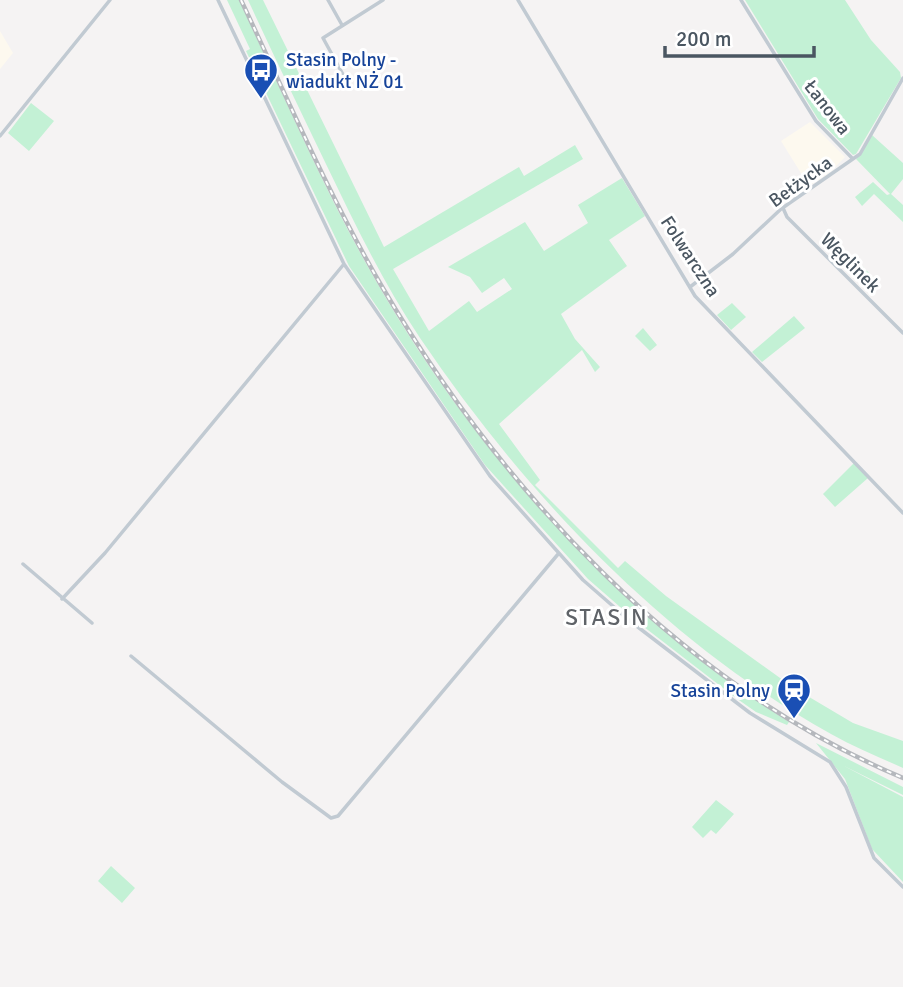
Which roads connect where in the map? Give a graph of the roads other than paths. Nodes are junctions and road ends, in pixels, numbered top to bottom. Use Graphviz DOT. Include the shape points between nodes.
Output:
graph roads {
  1 [pos="110,0"];
  2 [pos="218,0"];
  3 [pos="328,0"];
  4 [pos="383,0"];
  5 [pos="518,0"];
  6 [pos="741,0"];
  7 [pos="342,24"];
  8 [pos="903,78"];
  9 [pos="346,79"];
  10 [pos="0,136"];
  11 [pos="852,158"];
  12 [pos="783,208"];
  13 [pos="344,264"];
  14 [pos="690,287"];
  15 [pos="903,333"];
  16 [pos="903,513"];
  17 [pos="559,553"];
  18 [pos="23,564"];
  19 [pos="62,599"];
  20 [pos="92,624"];
  21 [pos="131,656"];
  22 [pos="903,887"];
  1 -- 10 [label="street"];
  2 -- 13 [label="street"];
  3 -- 7 [label="street"];
  4 -- 7 [label="street"];
  5 -- 14 [label="street, Folwarczna"];
  6 -- 11 [label="street, Łanowa" via="816,121"];
  7 -- 9 [label="street" via="323,40"];
  8 -- 11 [label="street, Bełżycka" via="860,154"];
  11 -- 12 [label="street, Bełżycka"];
  12 -- 14 [label="street, Bełżycka"];
  12 -- 15 [label="street, Węglinek"];
  13 -- 17 [label="street" via="478,461"];
  13 -- 19 [label="street"];
  14 -- 16 [label="street, Folwarczna"];
  17 -- 21 [label="street" via="338,816 331,818"];
  17 -- 22 [label="street" via="655,642 750,713 830,762 846,787 874,859"];
  18 -- 19 [label="street"];
  19 -- 20 [label="street"];
}
